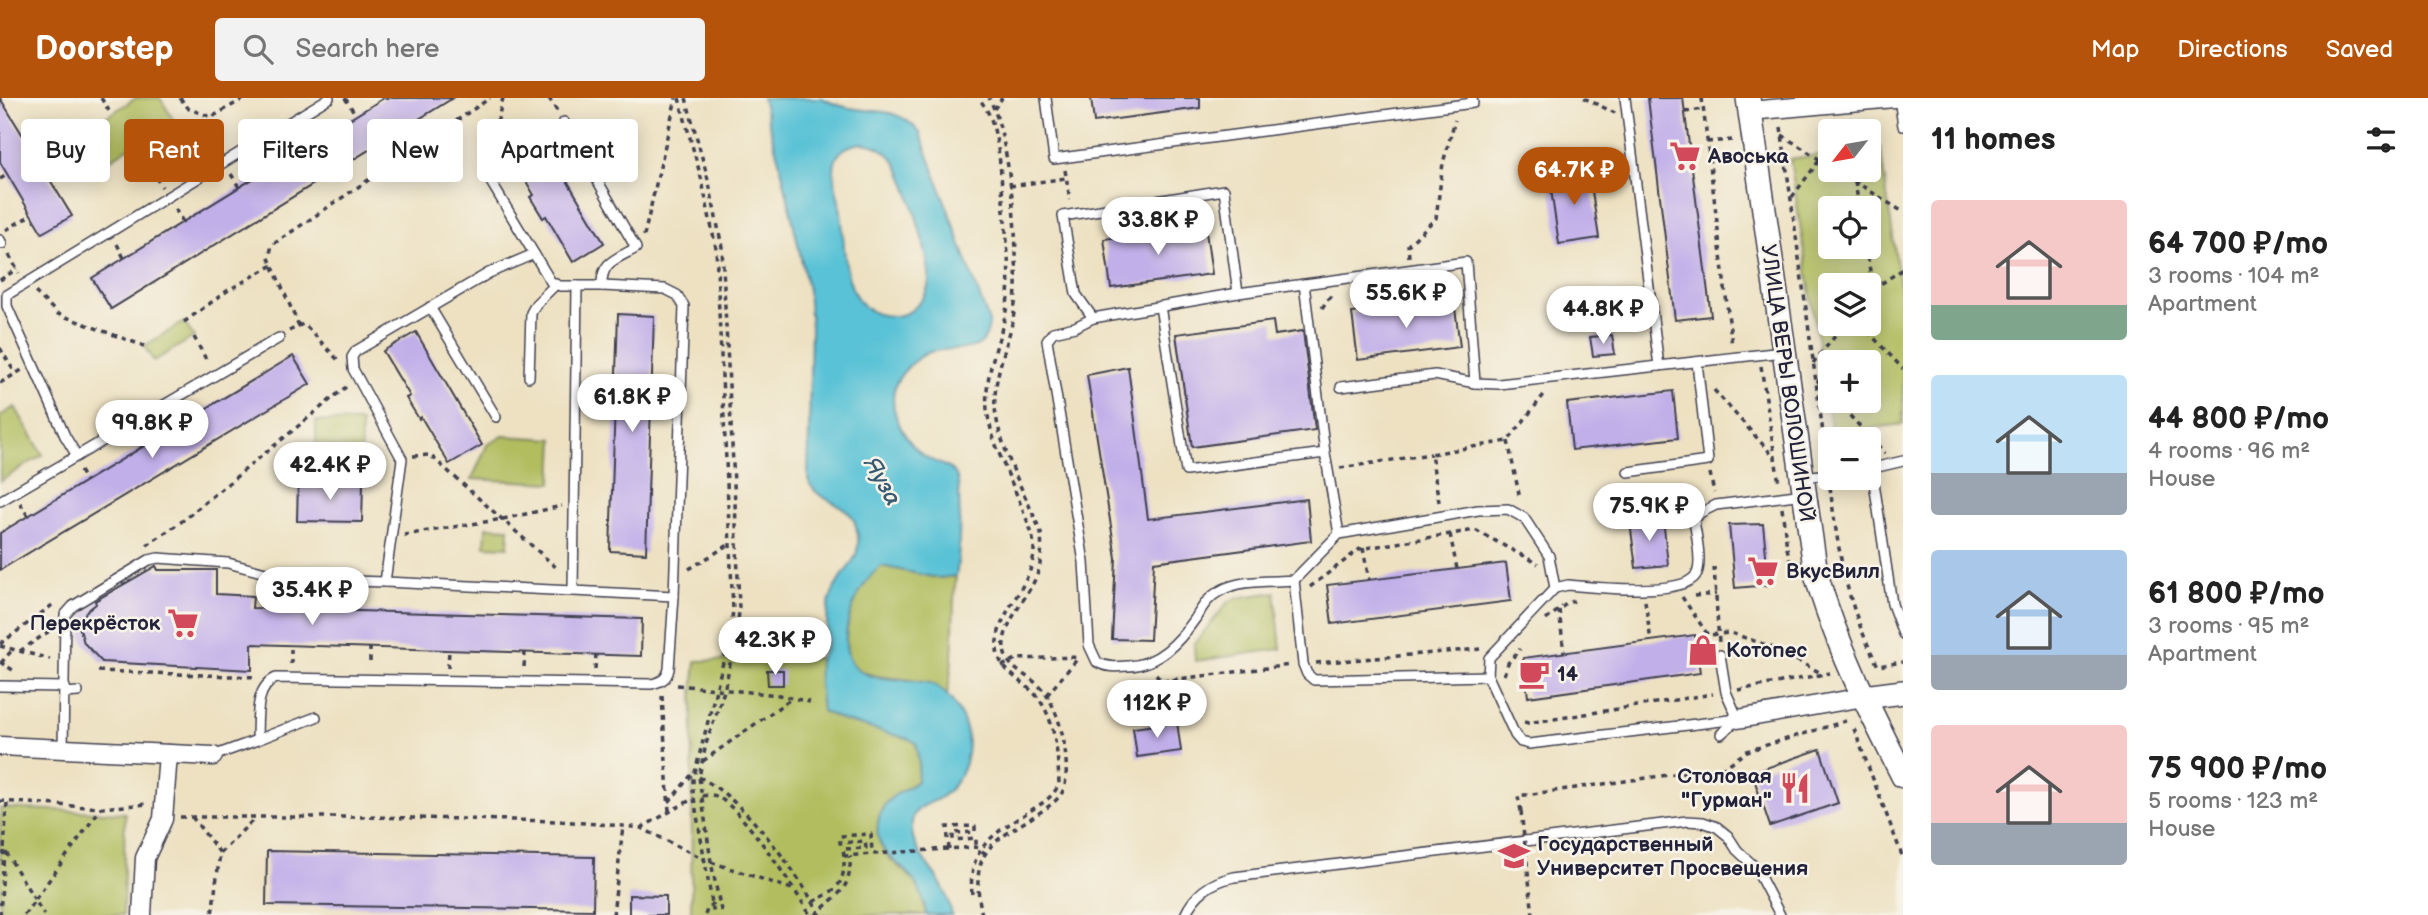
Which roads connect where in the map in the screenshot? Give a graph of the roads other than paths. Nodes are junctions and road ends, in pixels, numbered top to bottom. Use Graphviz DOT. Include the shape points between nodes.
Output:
graph roads {
  1 [pos="328,98"];
  2 [pos="1046,98"];
  3 [pos="1472,98"];
  4 [pos="1625,98"];
  5 [pos="1896,98"];
  6 [pos="1749,104"];
  7 [pos="1903,125"];
  8 [pos="491,182"];
  9 [pos="598,182"];
  10 [pos="534,254"];
  11 [pos="483,262"];
  12 [pos="489,273"];
  13 [pos="1304,284"];
  14 [pos="555,285"];
  15 [pos="577,286"];
  16 [pos="602,286"];
  17 [pos="1238,293"];
  18 [pos="1160,306"];
  19 [pos="430,307"];
  20 [pos="1093,318"];
  21 [pos="279,338"];
  22 [pos="1783,352"];
  23 [pos="1659,366"];
  24 [pos="1697,366"];
  25 [pos="529,377"];
  26 [pos="1475,383"];
  27 [pos="1341,387"];
  28 [pos="496,416"];
  29 [pos="1325,453"];
  30 [pos="78,456"];
  31 [pos="1899,462"];
  32 [pos="1881,466"];
  33 [pos="1629,472"];
  34 [pos="1818,478"];
  35 [pos="1802,485"];
  36 [pos="1873,490"];
  37 [pos="0,501"];
  38 [pos="1344,533"];
  39 [pos="1294,580"];
  40 [pos="385,582"];
  41 [pos="1555,588"];
  42 [pos="573,591"];
  43 [pos="674,596"];
  44 [pos="1903,634"];
  45 [pos="1720,655"];
  46 [pos="1488,676"];
  47 [pos="0,686"];
  48 [pos="65,690"];
  49 [pos="78,692"];
  50 [pos="1903,692"];
  51 [pos="1864,697"];
  52 [pos="316,717"];
  53 [pos="1738,719"];
  54 [pos="1721,734"];
  55 [pos="257,740"];
  56 [pos="0,746"];
  57 [pos="63,749"];
  58 [pos="168,754"];
  59 [pos="213,756"];
  60 [pos="1903,776"];
  61 [pos="142,915"];
  62 [pos="1185,915"];
  63 [pos="1780,915"];
  1 -- 30 [label="lane" via="7,295 32,363"];
  2 -- 3 [label="lane" via="1054,159 1473,103"];
  4 -- 23 [label="lane"];
  5 -- 6 [label="street"];
  5 -- 7 [label="lane"];
  6 -- 22 [label="street, УЛИЦА ВЕРЫ ВОЛОШИНОЙ"];
  8 -- 10 [label="lane"];
  9 -- 16 [label="lane" via="636,248 605,267"];
  10 -- 12 [label="lane"];
  10 -- 14 [label="lane"];
  11 -- 12 [label="lane"];
  12 -- 19 [label="lane"];
  13 -- 17 [label="lane"];
  13 -- 26 [label="lane" via="1466,262"];
  13 -- 29 [label="lane"];
  14 -- 15 [label="lane"];
  14 -- 25 [label="lane" via="531,313"];
  15 -- 16 [label="lane"];
  15 -- 42 [label="lane"];
  16 -- 43 [label="lane" via="665,289 677,295 684,306"];
  17 -- 18 [label="lane"];
  17 -- 20 [label="lane" via="1224,190 1062,216 1073,283"];
  18 -- 20 [label="lane"];
  18 -- 29 [label="lane" via="1186,471"];
  19 -- 28 [label="lane"];
  19 -- 40 [label="lane" via="356,351 351,360 402,456"];
  20 -- 39 [label="lane" via="1053,332 1046,345 1084,562 1092,656 1109,667 1146,664 1174,645 1206,602 1222,589"];
  21 -- 30 [label="lane"];
  22 -- 24 [label="lane"];
  22 -- 35 [label="street, УЛИЦА ВЕРЫ ВОЛОШИНОЙ"];
  23 -- 24 [label="lane"];
  23 -- 26 [label="lane"];
  24 -- 33 [label="lane" via="1708,461"];
  26 -- 27 [label="lane" via="1435,375"];
  29 -- 38 [label="lane"];
  30 -- 37 [label="lane"];
  31 -- 32 [label="lane"];
  34 -- 35 [label="lane"];
  35 -- 41 [label="lane" via="1700,513 1694,521 1699,567 1688,582 1649,590"];
  35 -- 51 [label="street, УЛИЦА ВЕРЫ ВОЛОШИНОЙ" via="1826,610"];
  36 -- 44 [label="lane" via="1892,604"];
  38 -- 39 [label="lane"];
  38 -- 41 [label="lane" via="1508,509 1524,518 1549,556"];
  39 -- 46 [label="lane" via="1303,664 1314,680"];
  40 -- 42 [label="lane"];
  40 -- 48 [label="lane" via="288,579 219,562 153,558 68,610 64,620"];
  41 -- 46 [label="lane" via="1489,658"];
  42 -- 43 [label="lane"];
  43 -- 55 [label="lane" via="670,669 661,681 276,678 257,694"];
  45 -- 53 [label="lane" via="1726,692"];
  46 -- 53 [label="lane" via="1516,735 1529,744"];
  47 -- 48 [label="lane"];
  48 -- 49 [label="lane"];
  48 -- 57 [label="lane"];
  50 -- 51 [label="street"];
  51 -- 53 [label="street"];
  51 -- 60 [label="street, УЛИЦА ВЕРЫ ВОЛОШИНОЙ"];
  52 -- 55 [label="lane"];
  53 -- 54 [label="lane"];
  55 -- 59 [label="lane"];
  56 -- 57 [label="street"];
  57 -- 58 [label="street"];
  58 -- 59 [label="street"];
  58 -- 61 [label="street" via="163,820 145,858"];
  62 -- 63 [label="lane" via="1198,893 1234,877 1687,821 1717,827 1728,836 1755,867"];
}
